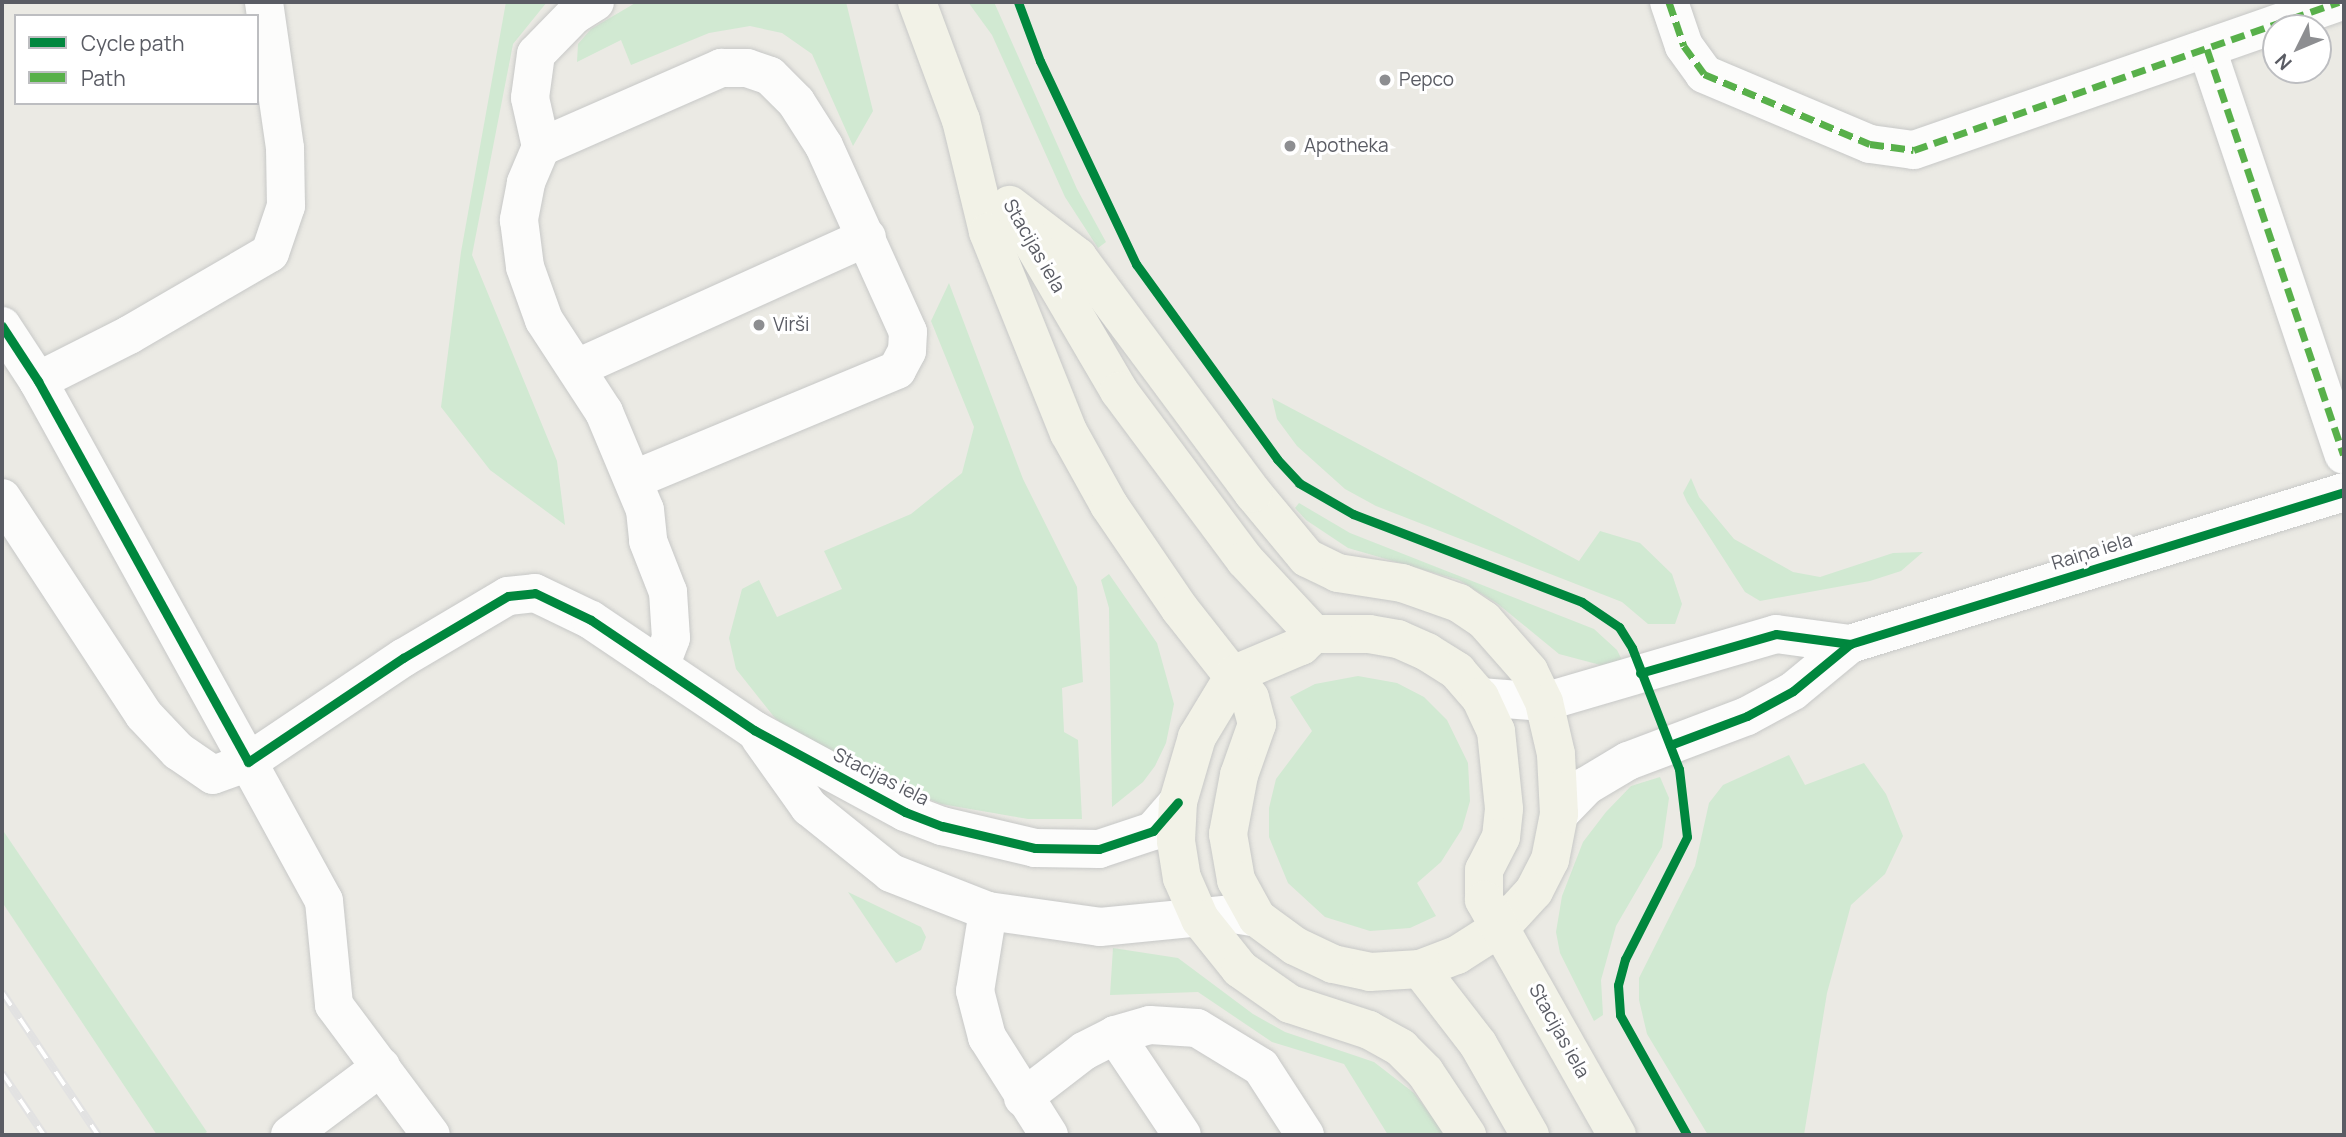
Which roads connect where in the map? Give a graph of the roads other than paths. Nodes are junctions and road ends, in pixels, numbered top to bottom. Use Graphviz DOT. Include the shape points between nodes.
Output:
graph roads {
  1 [pos="264,2"];
  2 [pos="595,2"];
  3 [pos="916,2"];
  4 [pos="1670,2"];
  5 [pos="2339,2"];
  6 [pos="2207,49"];
  7 [pos="961,120"];
  8 [pos="541,147"];
  9 [pos="1010,205"];
  10 [pos="867,237"];
  11 [pos="2,326"];
  12 [pos="577,368"];
  13 [pos="38,381"];
  14 [pos="2344,455"];
  15 [pos="635,479"];
  16 [pos="2344,492"];
  17 [pos="2,498"];
  18 [pos="1314,634"];
  19 [pos="1850,644"];
  20 [pos="660,667"];
  21 [pos="1235,674"];
  22 [pos="1479,698"];
  23 [pos="1544,702"];
  24 [pos="754,730"];
  25 [pos="248,762"];
  26 [pos="1178,802"];
  27 [pos="1559,814"];
  28 [pos="988,911"];
  29 [pos="1257,918"];
  30 [pos="1200,919"];
  31 [pos="1501,927"];
  32 [pos="1420,969"];
  33 [pos="1115,1035"];
  34 [pos="381,1067"];
  35 [pos="1023,1098"];
  36 [pos="289,1135"];
  37 [pos="431,1135"];
  38 [pos="1049,1135"];
  39 [pos="1182,1135"];
  40 [pos="1305,1135"];
  41 [pos="1467,1135"];
  42 [pos="1530,1135"];
  43 [pos="1617,1135"];
  1 -- 13 [label="street" via="285,148 286,206 270,253 129,335"];
  2 -- 8 [label="street" via="574,15 536,54 530,98"];
  3 -- 7 [label="main road, Stacijas iela"];
  4 -- 6 [label="street" via="1684,46 1704,74 1870,144 1914,150"];
  5 -- 6 [label="street"];
  6 -- 14 [label="street"];
  7 -- 9 [label="main road, Stacijas iela"];
  7 -- 21 [label="main road, Stacijas iela" via="988,232 1069,433 1117,517 1181,608"];
  8 -- 10 [label="street" via="721,68 747,68 770,76 796,102 824,146"];
  8 -- 12 [label="street" via="526,183 519,220 525,267 544,320"];
  9 -- 18 [label="main road, Stacijas iela" via="1119,391 1245,559"];
  9 -- 23 [label="main road" via="1078,257 1253,493 1307,558 1338,573 1402,583 1459,603 1485,620 1506,643 1529,671"];
  10 -- 12 [label="street"];
  10 -- 15 [label="street" via="908,332 907,351 897,370"];
  11 -- 13 [label="street"];
  12 -- 15 [label="street" via="604,412"];
  13 -- 25 [label="street"];
  15 -- 20 [label="street" via="645,509 648,541 668,592 671,638"];
  16 -- 19 [label="street, Raiņa iela"];
  17 -- 25 [label="street, Stacijas iela" via="144,715 178,751 213,775"];
  18 -- 21 [label="main road" via="1301,646"];
  18 -- 22 [label="main road, Stacijas iela" via="1398,639 1457,671"];
  19 -- 23 [label="street, Raiņa iela" via="1776,634"];
  19 -- 27 [label="street, Raiņa iela" via="1793,691 1747,716 1628,761 1586,786"];
  20 -- 24 [label="street, Stacijas iela"];
  20 -- 25 [label="street, Stacijas iela" via="591,620 535,593 508,596 402,658"];
  21 -- 26 [label="main road" via="1197,737"];
  21 -- 29 [label="main road, Stacijas iela" via="1251,698 1257,724 1239,775 1228,834 1236,880"];
  22 -- 23 [label="street"];
  22 -- 31 [label="main road, Stacijas iela" via="1496,731 1502,773 1501,837 1484,870 1484,900"];
  23 -- 27 [label="main road" via="1556,754"];
  24 -- 26 [label="street, Stacijas iela" via="905,811 942,826 1035,848 1118,845 1153,831"];
  24 -- 28 [label="street, Stacijas iela" via="809,807 891,873"];
  25 -- 34 [label="street" via="324,901 334,1005"];
  26 -- 30 [label="main road" via="1176,841 1182,878"];
  27 -- 31 [label="main road" via="1550,860 1534,891"];
  28 -- 30 [label="street, Stacijas iela" via="1100,927"];
  28 -- 35 [label="street" via="975,991 987,1037"];
  29 -- 30 [label="street, Stacijas iela" via="1233,914"];
  29 -- 32 [label="main road, Stacijas iela" via="1295,946 1333,964 1370,972"];
  30 -- 41 [label="main road" via="1240,969 1290,1004 1369,1030 1401,1048 1425,1072"];
  31 -- 32 [label="main road, Stacijas iela" via="1457,955"];
  31 -- 43 [label="main road, Stacijas iela"];
  32 -- 42 [label="main road" via="1478,1044"];
  33 -- 35 [label="street" via="1084,1051"];
  33 -- 39 [label="street"];
  33 -- 40 [label="street" via="1150,1025 1196,1028 1261,1067"];
  34 -- 36 [label="street"];
  34 -- 37 [label="street"];
  35 -- 38 [label="street"];
}
